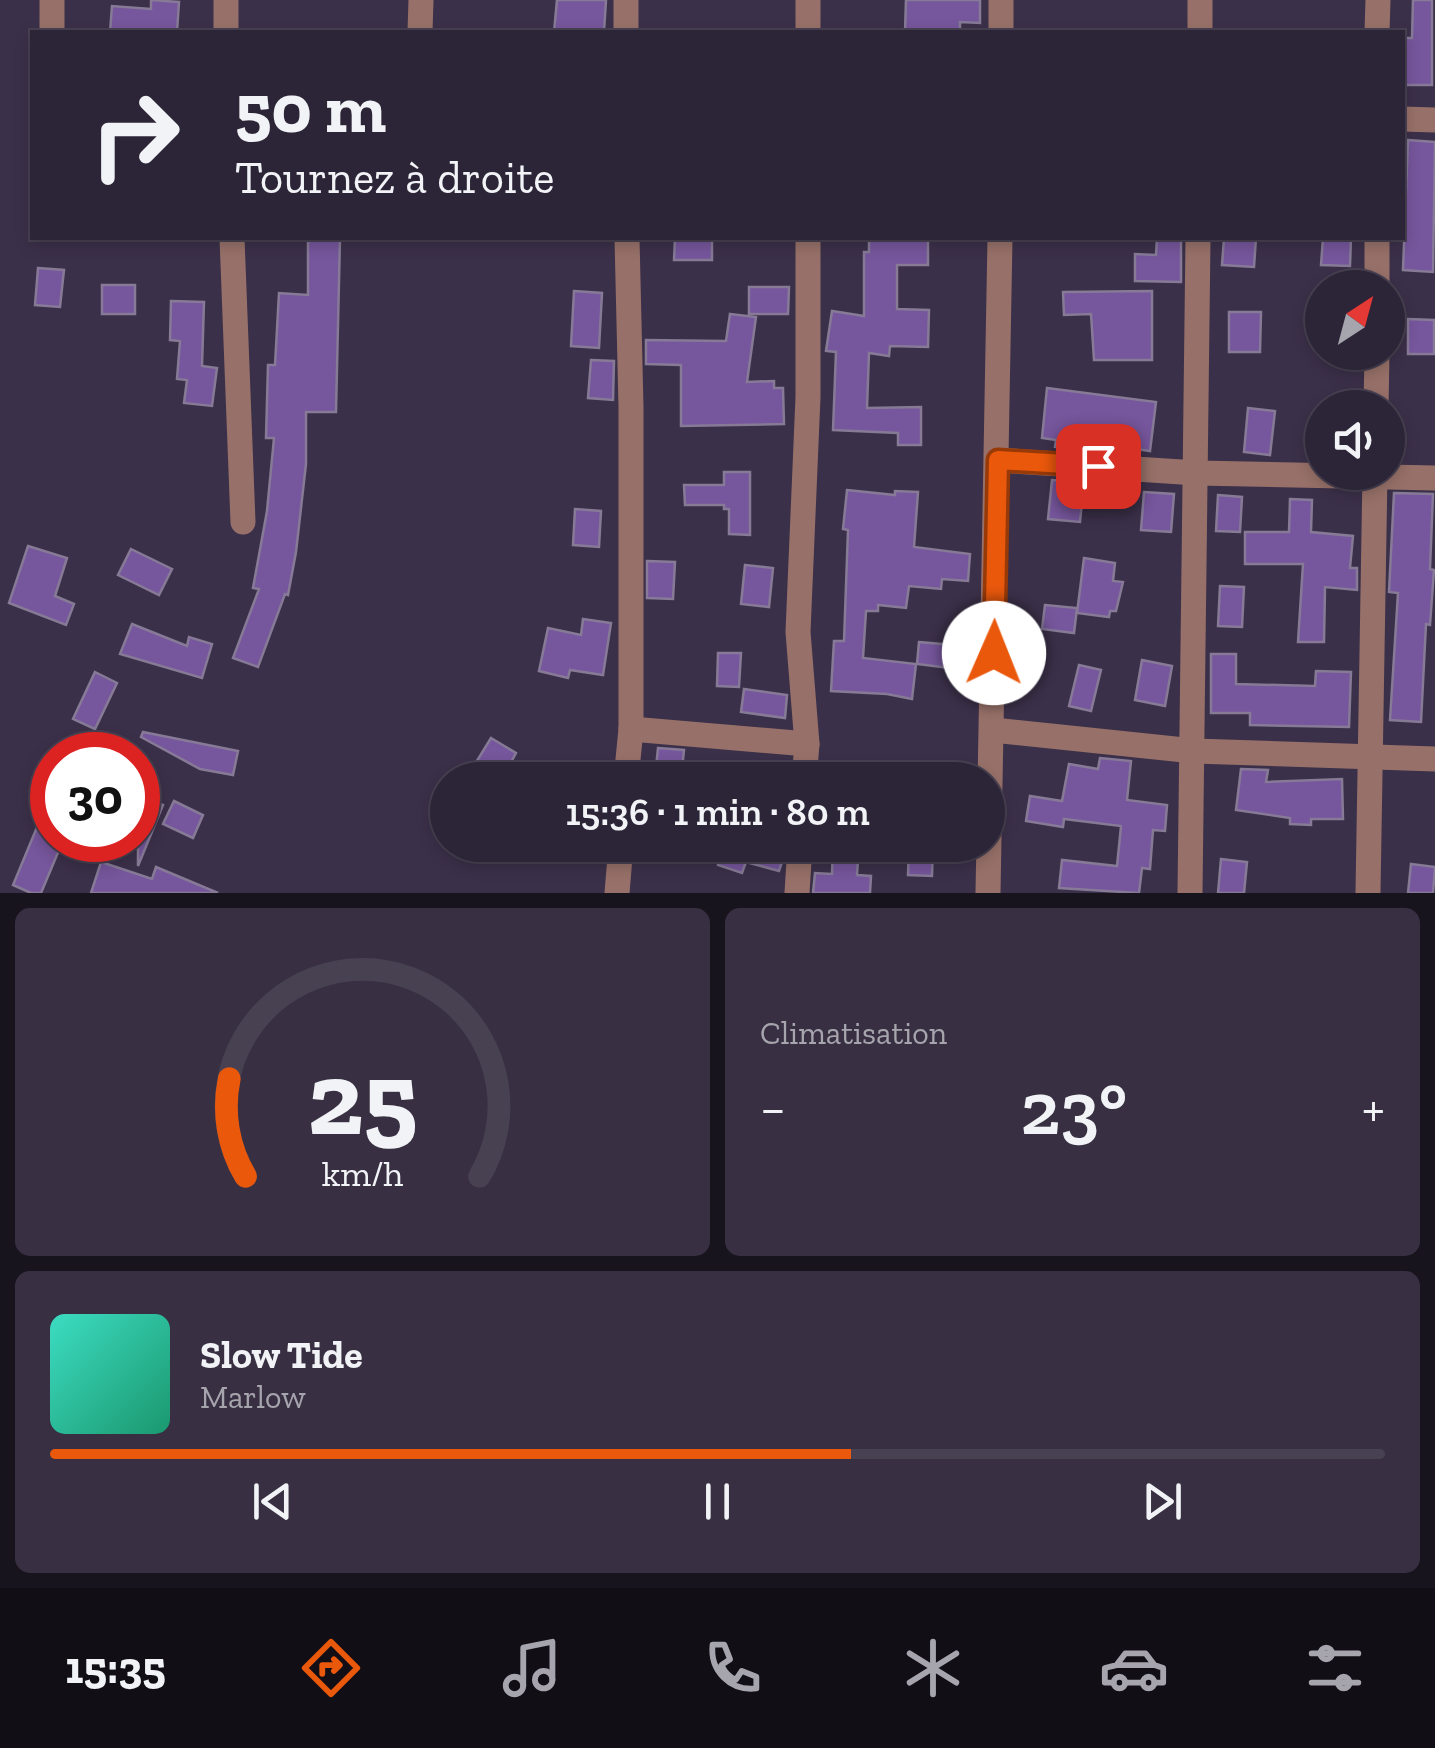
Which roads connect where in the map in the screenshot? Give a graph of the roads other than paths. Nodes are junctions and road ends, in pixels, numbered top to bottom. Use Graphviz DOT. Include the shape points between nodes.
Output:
graph roads {
  1 [pos="52,0"];
  2 [pos="226,0"];
  3 [pos="420,0"];
  4 [pos="626,0"];
  5 [pos="808,0"];
  6 [pos="1002,0"];
  7 [pos="1200,0"];
  8 [pos="1378,0"];
  9 [pos="52,30"];
  10 [pos="226,30"];
  11 [pos="420,30"];
  12 [pos="626,30"];
  13 [pos="808,30"];
  14 [pos="1002,30"];
  15 [pos="1200,30"];
  16 [pos="1377,30"];
  17 [pos="1405,120"];
  18 [pos="1435,120"];
  19 [pos="232,240"];
  20 [pos="627,240"];
  21 [pos="808,240"];
  22 [pos="1000,240"];
  23 [pos="1198,240"];
  24 [pos="1376,240"];
  25 [pos="1377,270"];
  26 [pos="998,460"];
  27 [pos="1198,473"];
  28 [pos="1305,474"];
  29 [pos="1405,476"];
  30 [pos="1435,478"];
  31 [pos="1375,490"];
  32 [pos="243,522"];
  33 [pos="630,730"];
  34 [pos="993,730"];
  35 [pos="806,744"];
  36 [pos="1194,751"];
  37 [pos="1372,756"];
  38 [pos="1435,759"];
  39 [pos="627,762"];
  40 [pos="805,762"];
  41 [pos="620,862"];
  42 [pos="799,862"];
  43 [pos="617,893"];
  44 [pos="796,893"];
  45 [pos="988,893"];
  46 [pos="1190,893"];
  47 [pos="1368,893"];
  1 -- 9 [label="street"];
  2 -- 10 [label="street"];
  3 -- 11 [label="street"];
  4 -- 12 [label="street"];
  5 -- 13 [label="street"];
  6 -- 14 [label="street"];
  7 -- 15 [label="street"];
  8 -- 16 [label="street"];
  17 -- 18 [label="street"];
  19 -- 32 [label="street"];
  20 -- 33 [label="street"];
  21 -- 35 [label="street" via="798,632"];
  22 -- 26 [label="street"];
  23 -- 27 [label="street"];
  24 -- 25 [label="street"];
  26 -- 27 [label="street"];
  26 -- 34 [label="street"];
  27 -- 28 [label="street"];
  27 -- 36 [label="street"];
  29 -- 30 [label="street"];
  31 -- 37 [label="street"];
  33 -- 35 [label="street"];
  33 -- 39 [label="street"];
  34 -- 36 [label="street"];
  34 -- 45 [label="street"];
  35 -- 40 [label="street"];
  36 -- 37 [label="street"];
  36 -- 46 [label="street"];
  37 -- 38 [label="street"];
  37 -- 47 [label="street"];
  41 -- 43 [label="street"];
  42 -- 44 [label="street"];
}
